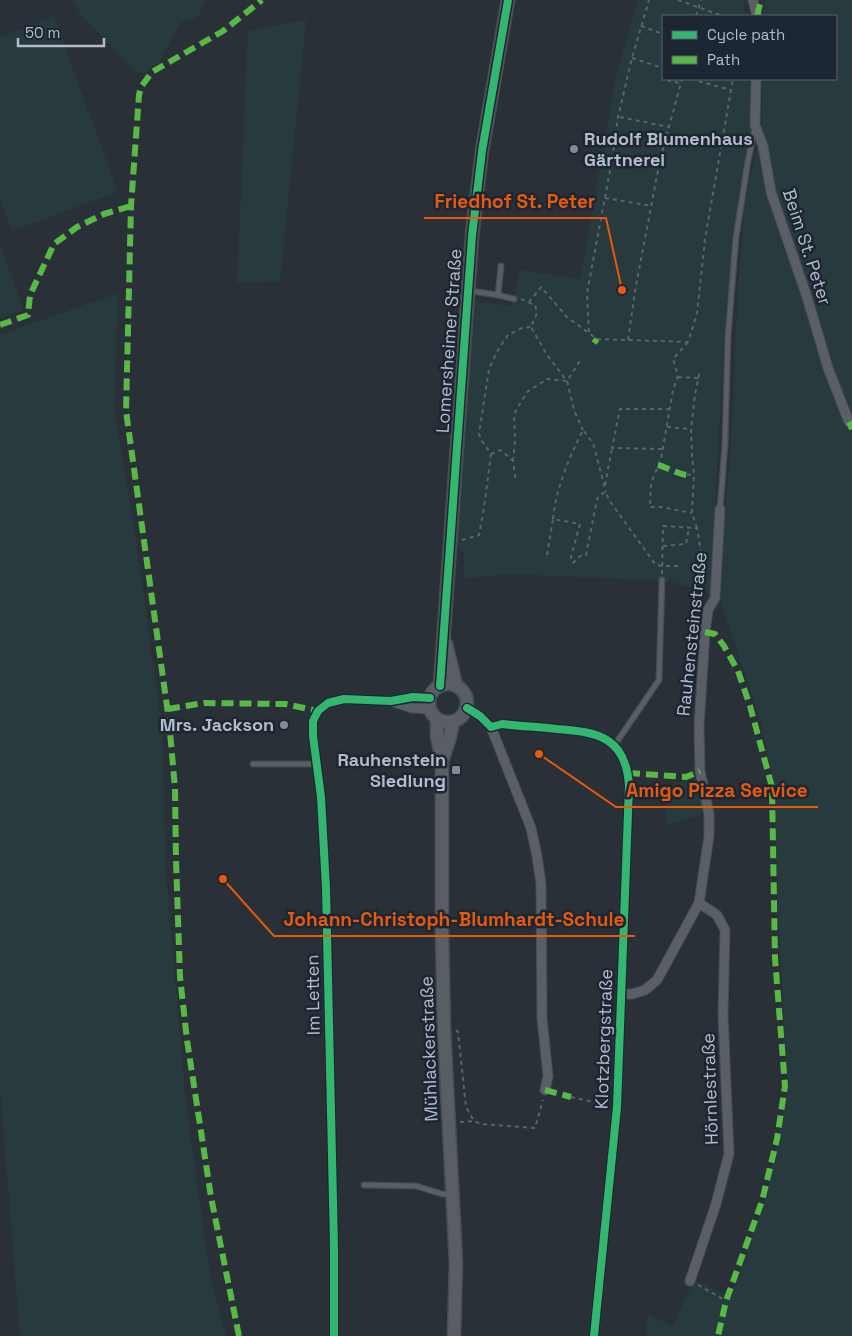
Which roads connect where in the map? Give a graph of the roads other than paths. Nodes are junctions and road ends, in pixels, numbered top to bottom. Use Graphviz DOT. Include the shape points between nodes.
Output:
graph roads {
  1 [pos="508,0"];
  2 [pos="753,0"];
  3 [pos="757,15"];
  4 [pos="756,80"];
  5 [pos="755,125"];
  6 [pos="501,266"];
  7 [pos="468,291"];
  8 [pos="498,294"];
  9 [pos="514,299"];
  10 [pos="849,422"];
  11 [pos="720,509"];
  12 [pos="662,580"];
  13 [pos="444,634"];
  14 [pos="456,685"];
  15 [pos="440,686"];
  16 [pos="467,708"];
  17 [pos="432,709"];
  18 [pos="453,722"];
  19 [pos="491,727"];
  20 [pos="614,746"];
  21 [pos="442,761"];
  22 [pos="254,764"];
  23 [pos="316,764"];
  24 [pos="699,903"];
  25 [pos="621,994"];
  26 [pos="545,1090"];
  27 [pos="364,1186"];
  28 [pos="452,1194"];
  29 [pos="690,1281"];
  30 [pos="334,1336"];
  31 [pos="454,1336"];
  32 [pos="594,1336"];
  1 -- 7 [label="street, Lomersheimer Straße" via="482,151"];
  2 -- 3 [label="street"];
  4 -- 5 [label="street, Beim St. Peter"];
  5 -- 10 [label="street, Beim St. Peter" via="763,146 771,192 828,368"];
  5 -- 11 [label="lane" via="736,237"];
  6 -- 8 [label="lane"];
  7 -- 8 [label="lane"];
  7 -- 13 [label="street, Lomersheimer Straße"];
  8 -- 9 [label="lane"];
  11 -- 24 [label="street, Rauhensteinstraße" via="715,598 708,610 705,632 699,726 700,771 710,836"];
  12 -- 20 [label="lane" via="659,680"];
  13 -- 14 [label="street, Lomersheimer Straße"];
  13 -- 15 [label="street, Lomersheimer Straße"];
  14 -- 15 [label="street"];
  14 -- 16 [label="street" via="467,697"];
  15 -- 17 [label="street" via="432,693"];
  16 -- 18 [label="street" via="462,717"];
  16 -- 19 [label="street"];
  17 -- 18 [label="street" via="447,723"];
  17 -- 21 [label="street, Mühlackerstraße"];
  17 -- 23 [label="street, Im Letten" via="412,697 391,701 344,699 328,703 318,710 313,721"];
  18 -- 21 [label="street, Mühlackerstraße"];
  19 -- 20 [label="street" via="502,724 586,731 603,737"];
  19 -- 26 [label="street" via="531,828 537,856 542,1018 548,1076"];
  20 -- 25 [label="street, Klotzbergstraße" via="628,773 629,786"];
  21 -- 28 [label="street, Mühlackerstraße" via="444,1029"];
  22 -- 23 [label="lane"];
  23 -- 30 [label="street, Im Letten" via="326,888"];
  24 -- 25 [label="street, Rauhensteinstraße" via="657,980 645,990"];
  24 -- 29 [label="street, Hörnlestraße" via="717,915 726,930 723,1015 729,1154"];
  25 -- 32 [label="street, Klotzbergstraße" via="617,1107"];
  27 -- 28 [label="lane" via="416,1186"];
  28 -- 31 [label="street, Mühlackerstraße" via="456,1263"];
}
